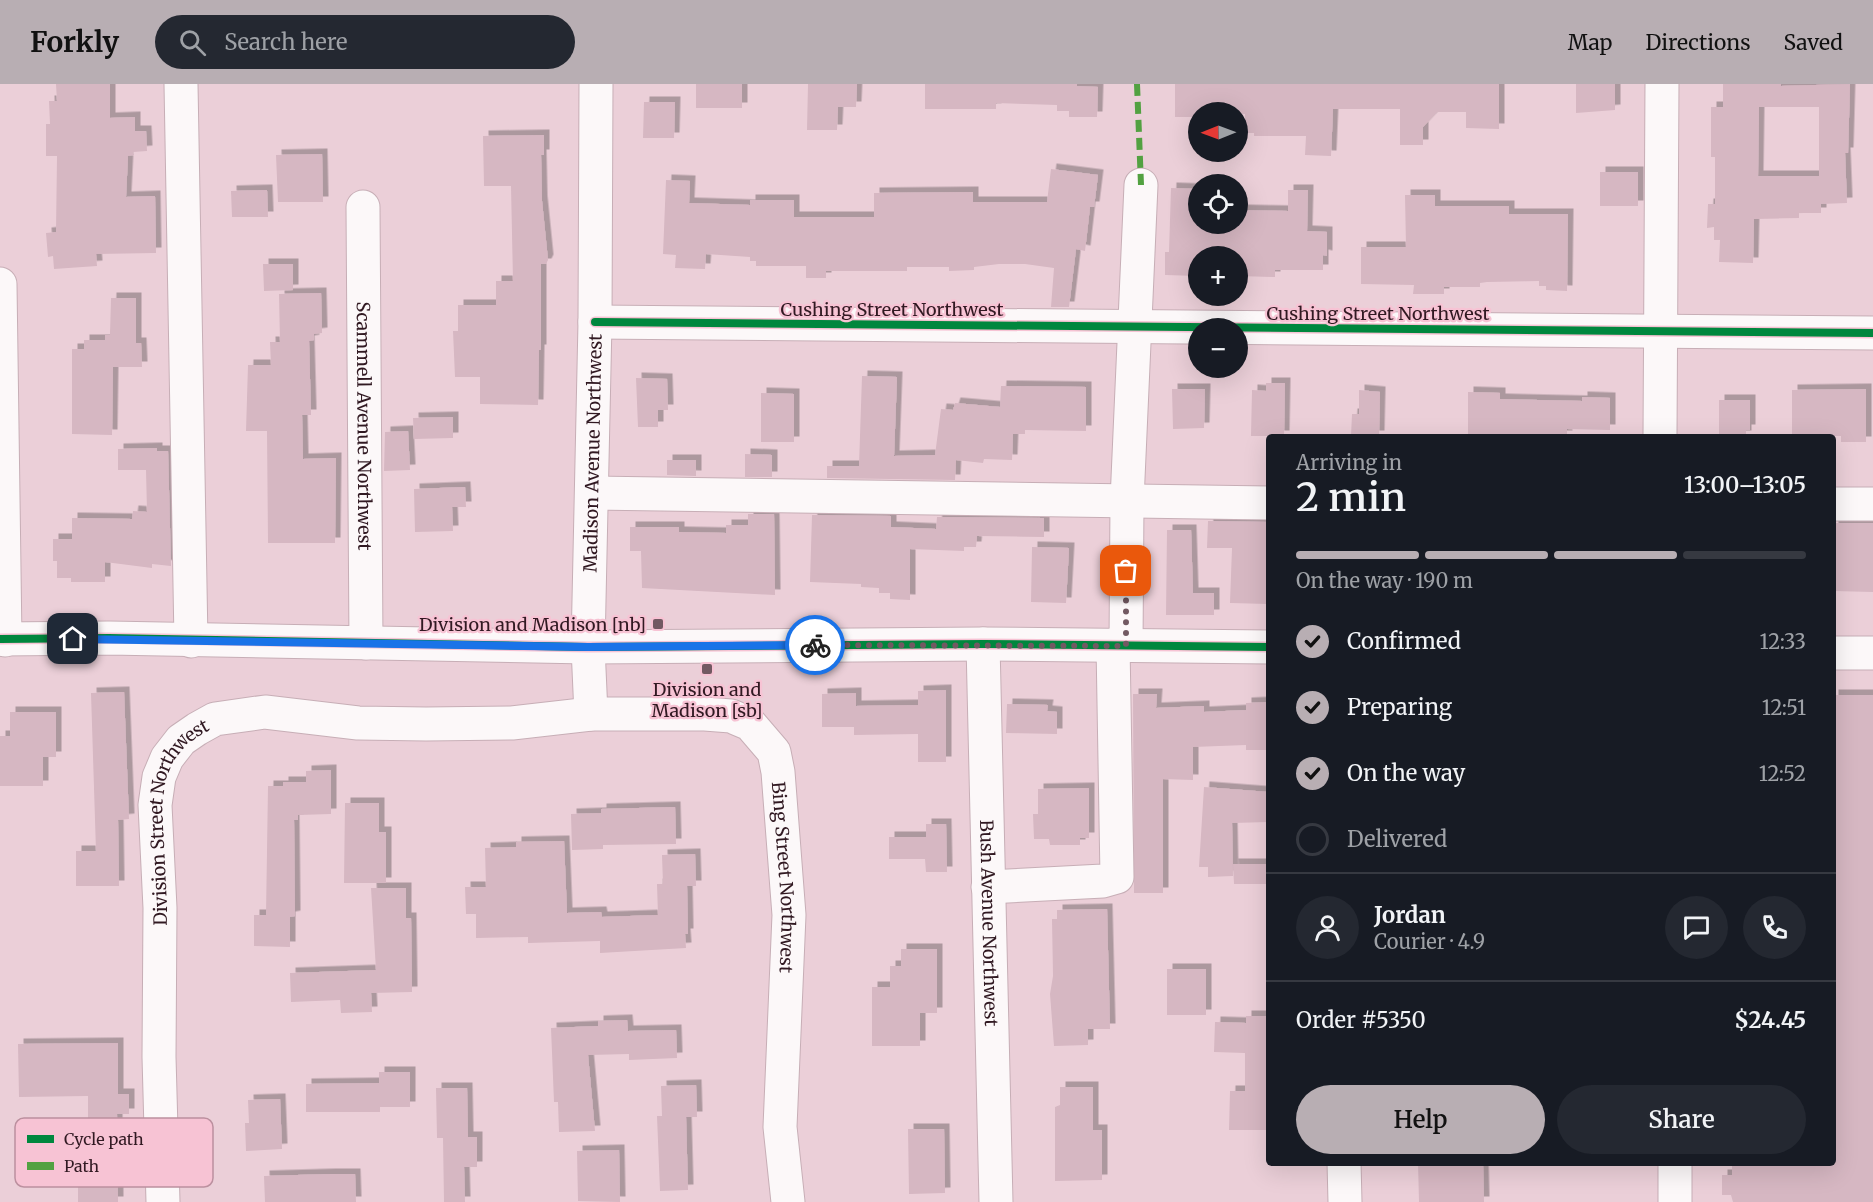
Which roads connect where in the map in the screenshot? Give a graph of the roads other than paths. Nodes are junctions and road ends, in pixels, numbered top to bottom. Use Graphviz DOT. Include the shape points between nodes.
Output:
graph roads {
  1 [pos="181,84"];
  2 [pos="596,84"];
  3 [pos="1662,84"];
  4 [pos="1141,185"];
  5 [pos="363,207"];
  6 [pos="0,284"];
  7 [pos="595,322"];
  8 [pos="1133,326"];
  9 [pos="1660,330"];
  10 [pos="1873,333"];
  11 [pos="1660,434"];
  12 [pos="592,493"];
  13 [pos="1126,501"];
  14 [pos="1266,503"];
  15 [pos="1836,504"];
  16 [pos="1873,504"];
  17 [pos="2,640"];
  18 [pos="191,641"];
  19 [pos="366,644"];
  20 [pos="983,644"];
  21 [pos="1120,646"];
  22 [pos="1266,646"];
  23 [pos="588,647"];
  24 [pos="1836,653"];
  25 [pos="1873,653"];
  26 [pos="591,714"];
  27 [pos="988,887"];
  28 [pos="161,1118"];
  29 [pos="1344,1166"];
  30 [pos="1675,1166"];
  31 [pos="163,1187"];
  32 [pos="163,1202"];
  33 [pos="788,1202"];
  34 [pos="996,1202"];
  35 [pos="1345,1202"];
  36 [pos="1675,1202"];
  1 -- 18 [label="street"];
  2 -- 7 [label="street, Madison Avenue Northwest"];
  3 -- 9 [label="street"];
  4 -- 8 [label="street"];
  5 -- 19 [label="street, Scammell Avenue Northwest"];
  6 -- 17 [label="street"];
  7 -- 8 [label="street, Cushing Street Northwest"];
  7 -- 12 [label="street, Madison Avenue Northwest"];
  8 -- 9 [label="street, Cushing Street Northwest"];
  8 -- 13 [label="street"];
  9 -- 10 [label="street, Cushing Street Northwest"];
  9 -- 11 [label="street"];
  12 -- 13 [label="street"];
  12 -- 23 [label="street, Madison Avenue Northwest"];
  13 -- 14 [label="street"];
  13 -- 21 [label="street"];
  15 -- 16 [label="street"];
  17 -- 18 [label="street"];
  18 -- 19 [label="street"];
  19 -- 23 [label="street"];
  20 -- 21 [label="street"];
  20 -- 23 [label="street"];
  20 -- 27 [label="street, Bush Avenue Northwest"];
  21 -- 22 [label="street"];
  21 -- 27 [label="street" via="1117,877"];
  23 -- 26 [label="street, Madison Avenue Northwest"];
  24 -- 25 [label="street"];
  26 -- 28 [label="street, Division Street Northwest" via="512,723 426,724 358,723 265,712 215,719 181,740 159,777 155,805 160,908"];
  26 -- 33 [label="street, Bing Street Northwest" via="731,716 750,724 774,752 789,915 780,1127"];
  27 -- 34 [label="street, Bush Avenue Northwest"];
  29 -- 35 [label="street"];
  30 -- 36 [label="street"];
  31 -- 32 [label="street, Division Street Northwest"];
}
